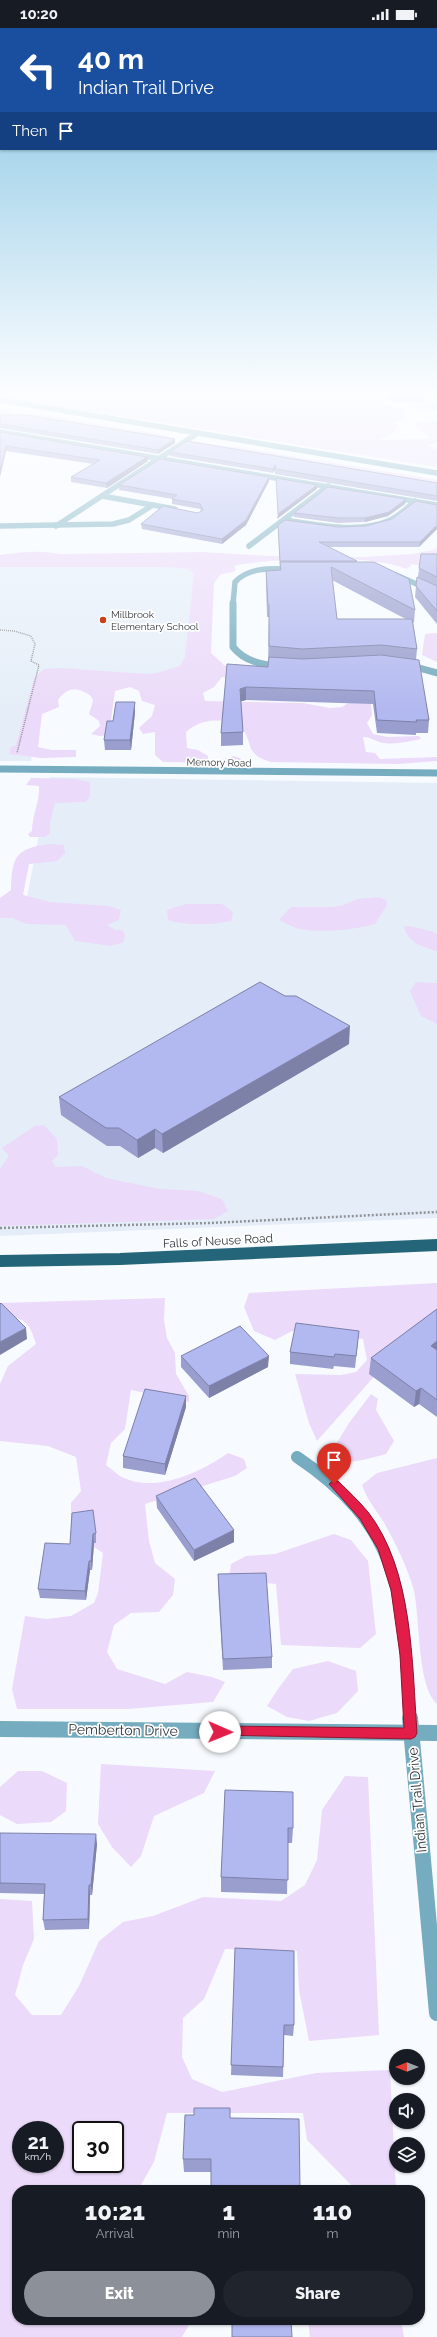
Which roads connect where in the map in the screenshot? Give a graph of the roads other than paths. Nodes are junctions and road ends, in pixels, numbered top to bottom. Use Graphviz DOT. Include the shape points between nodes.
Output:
graph roads {
  1 [pos="98,499"];
  2 [pos="118,499"];
  3 [pos="312,499"];
  4 [pos="402,499"];
  5 [pos="415,501"];
  6 [pos="153,505"];
  7 [pos="437,505"];
  8 [pos="184,511"];
  9 [pos="285,520"];
  10 [pos="0,526"];
  11 [pos="56,526"];
  12 [pos="250,546"];
  13 [pos="298,569"];
  14 [pos="390,572"];
  15 [pos="437,592"];
  16 [pos="402,664"];
  17 [pos="288,666"];
  18 [pos="437,673"];
  19 [pos="0,769"];
  20 [pos="437,773"];
  21 [pos="437,1245"];
  22 [pos="0,1261"];
  23 [pos="297,1457"];
  24 [pos="0,1729"];
  25 [pos="411,1733"];
  26 [pos="437,1733"];
  27 [pos="437,2013"];
  1 -- 11 [label="street"];
  2 -- 6 [label="street"];
  3 -- 9 [label="street"];
  4 -- 5 [label="street"];
  5 -- 7 [label="street"];
  5 -- 9 [label="street" via="394,518 375,524 322,525"];
  6 -- 8 [label="street"];
  6 -- 11 [label="street" via="129,520 113,524"];
  9 -- 12 [label="street"];
  10 -- 11 [label="street"];
  13 -- 17 [label="street" via="252,572 238,579 233,588 233,647 236,652 260,664"];
  14 -- 15 [label="street"];
  16 -- 18 [label="street"];
  19 -- 20 [label="street, Memory Road"];
  21 -- 22 [label="main road, Falls of Neuse Road"];
  23 -- 25 [label="street, Indian Trail Drive" via="324,1475 344,1494 364,1516 383,1548 397,1590 406,1655"];
  24 -- 25 [label="street, Pemberton Drive"];
  25 -- 26 [label="street, Pemberton Drive"];
  25 -- 27 [label="street, Indian Trail Drive"];
}
